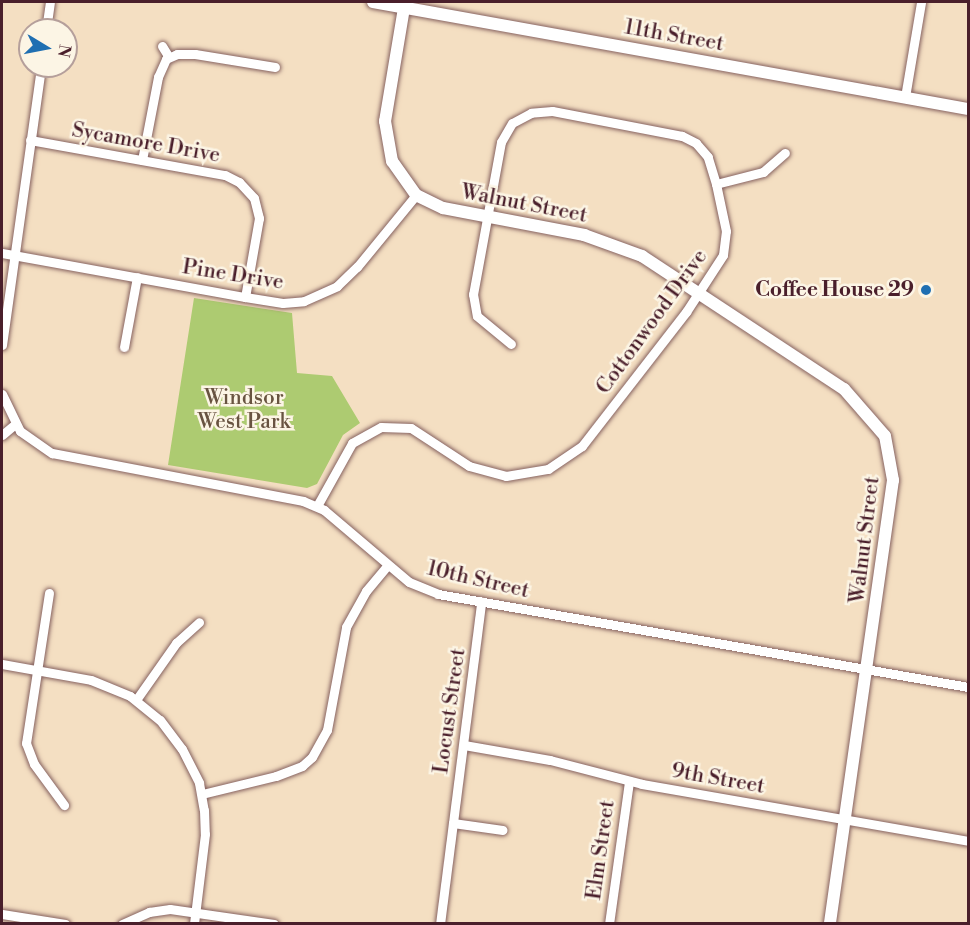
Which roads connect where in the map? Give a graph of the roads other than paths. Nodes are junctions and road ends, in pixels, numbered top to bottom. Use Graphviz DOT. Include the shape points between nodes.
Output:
graph roads {
  1 [pos="50,2"];
  2 [pos="373,2"];
  3 [pos="921,2"];
  4 [pos="405,4"];
  5 [pos="48,18"];
  6 [pos="162,46"];
  7 [pos="170,57"];
  8 [pos="275,67"];
  9 [pos="39,78"];
  10 [pos="905,97"];
  11 [pos="969,109"];
  12 [pos="30,140"];
  13 [pos="785,153"];
  14 [pos="142,160"];
  15 [pos="716,184"];
  16 [pos="416,195"];
  17 [pos="487,217"];
  18 [pos="2,253"];
  19 [pos="14,255"];
  20 [pos="137,278"];
  21 [pos="699,293"];
  22 [pos="245,297"];
  23 [pos="511,344"];
  24 [pos="2,345"];
  25 [pos="124,347"];
  26 [pos="2,394"];
  27 [pos="15,424"];
  28 [pos="2,435"];
  29 [pos="317,506"];
  30 [pos="388,565"];
  31 [pos="49,593"];
  32 [pos="481,602"];
  33 [pos="199,622"];
  34 [pos="2,664"];
  35 [pos="37,670"];
  36 [pos="868,670"];
  37 [pos="969,687"];
  38 [pos="136,700"];
  39 [pos="464,744"];
  40 [pos="629,781"];
  41 [pos="202,794"];
  42 [pos="64,805"];
  43 [pos="845,819"];
  44 [pos="453,824"];
  45 [pos="503,830"];
  46 [pos="969,841"];
  47 [pos="195,913"];
  48 [pos="2,914"];
  49 [pos="65,924"];
  50 [pos="122,924"];
  51 [pos="194,924"];
  52 [pos="274,924"];
  53 [pos="440,924"];
  54 [pos="609,924"];
  55 [pos="830,924"];
  1 -- 5 [label="street"];
  2 -- 4 [label="street, 11th Street"];
  3 -- 10 [label="street"];
  4 -- 10 [label="street, 11th Street"];
  4 -- 16 [label="street, Walnut Street" via="385,135 396,168"];
  6 -- 7 [label="street"];
  7 -- 8 [label="street" via="195,54"];
  7 -- 14 [label="street" via="158,77"];
  9 -- 12 [label="street"];
  10 -- 11 [label="street, 11th Street"];
  12 -- 14 [label="street, Sycamore Drive"];
  12 -- 19 [label="street"];
  13 -- 15 [label="street" via="763,172"];
  14 -- 22 [label="street, Sycamore Drive" via="225,175 249,191 259,225"];
  15 -- 17 [label="street, Cottonwood Drive" via="708,157 688,138 542,111 521,116 506,131"];
  15 -- 21 [label="street, Cottonwood Drive" via="726,247"];
  16 -- 17 [label="street, Walnut Street" via="443,208"];
  16 -- 22 [label="street, Pine Drive" via="337,286 304,301 283,303"];
  17 -- 21 [label="street, Walnut Street" via="614,243"];
  17 -- 23 [label="street, Cottonwood Drive" via="473,305 477,316"];
  18 -- 19 [label="street, Pine Drive"];
  19 -- 20 [label="street, Pine Drive"];
  19 -- 24 [label="street"];
  20 -- 22 [label="street, Pine Drive"];
  20 -- 25 [label="street"];
  21 -- 29 [label="street, Cottonwood Drive" via="589,439 562,462 522,475 495,474 460,462 411,428 381,427 352,443"];
  21 -- 36 [label="street, Walnut Street" via="844,389 885,436 893,480"];
  26 -- 27 [label="street, 10th Street"];
  27 -- 28 [label="street"];
  27 -- 29 [label="street, 10th Street" via="36,444 64,458"];
  29 -- 30 [label="street, 10th Street"];
  30 -- 32 [label="street, 10th Street" via="424,590"];
  30 -- 41 [label="street" via="366,591 346,627 327,730 312,757 302,766 276,776"];
  31 -- 35 [label="street"];
  32 -- 36 [label="street, 10th Street"];
  32 -- 39 [label="street, Locust Street"];
  33 -- 38 [label="street" via="176,643"];
  34 -- 35 [label="street"];
  35 -- 38 [label="street" via="91,680"];
  35 -- 42 [label="street" via="26,743 34,764"];
  36 -- 37 [label="street, 10th Street"];
  36 -- 43 [label="street, Walnut Street"];
  38 -- 41 [label="street" via="160,720 182,749"];
  39 -- 40 [label="street, 9th Street"];
  39 -- 44 [label="street, Locust Street"];
  40 -- 43 [label="street, 9th Street"];
  40 -- 54 [label="street, Elm Street"];
  41 -- 47 [label="street" via="206,834"];
  43 -- 46 [label="street, 9th Street"];
  43 -- 55 [label="street, Walnut Street"];
  44 -- 45 [label="street"];
  44 -- 53 [label="street, Locust Street"];
  47 -- 50 [label="street" via="157,910"];
  47 -- 51 [label="street"];
  47 -- 52 [label="street"];
  48 -- 49 [label="street"];
}
